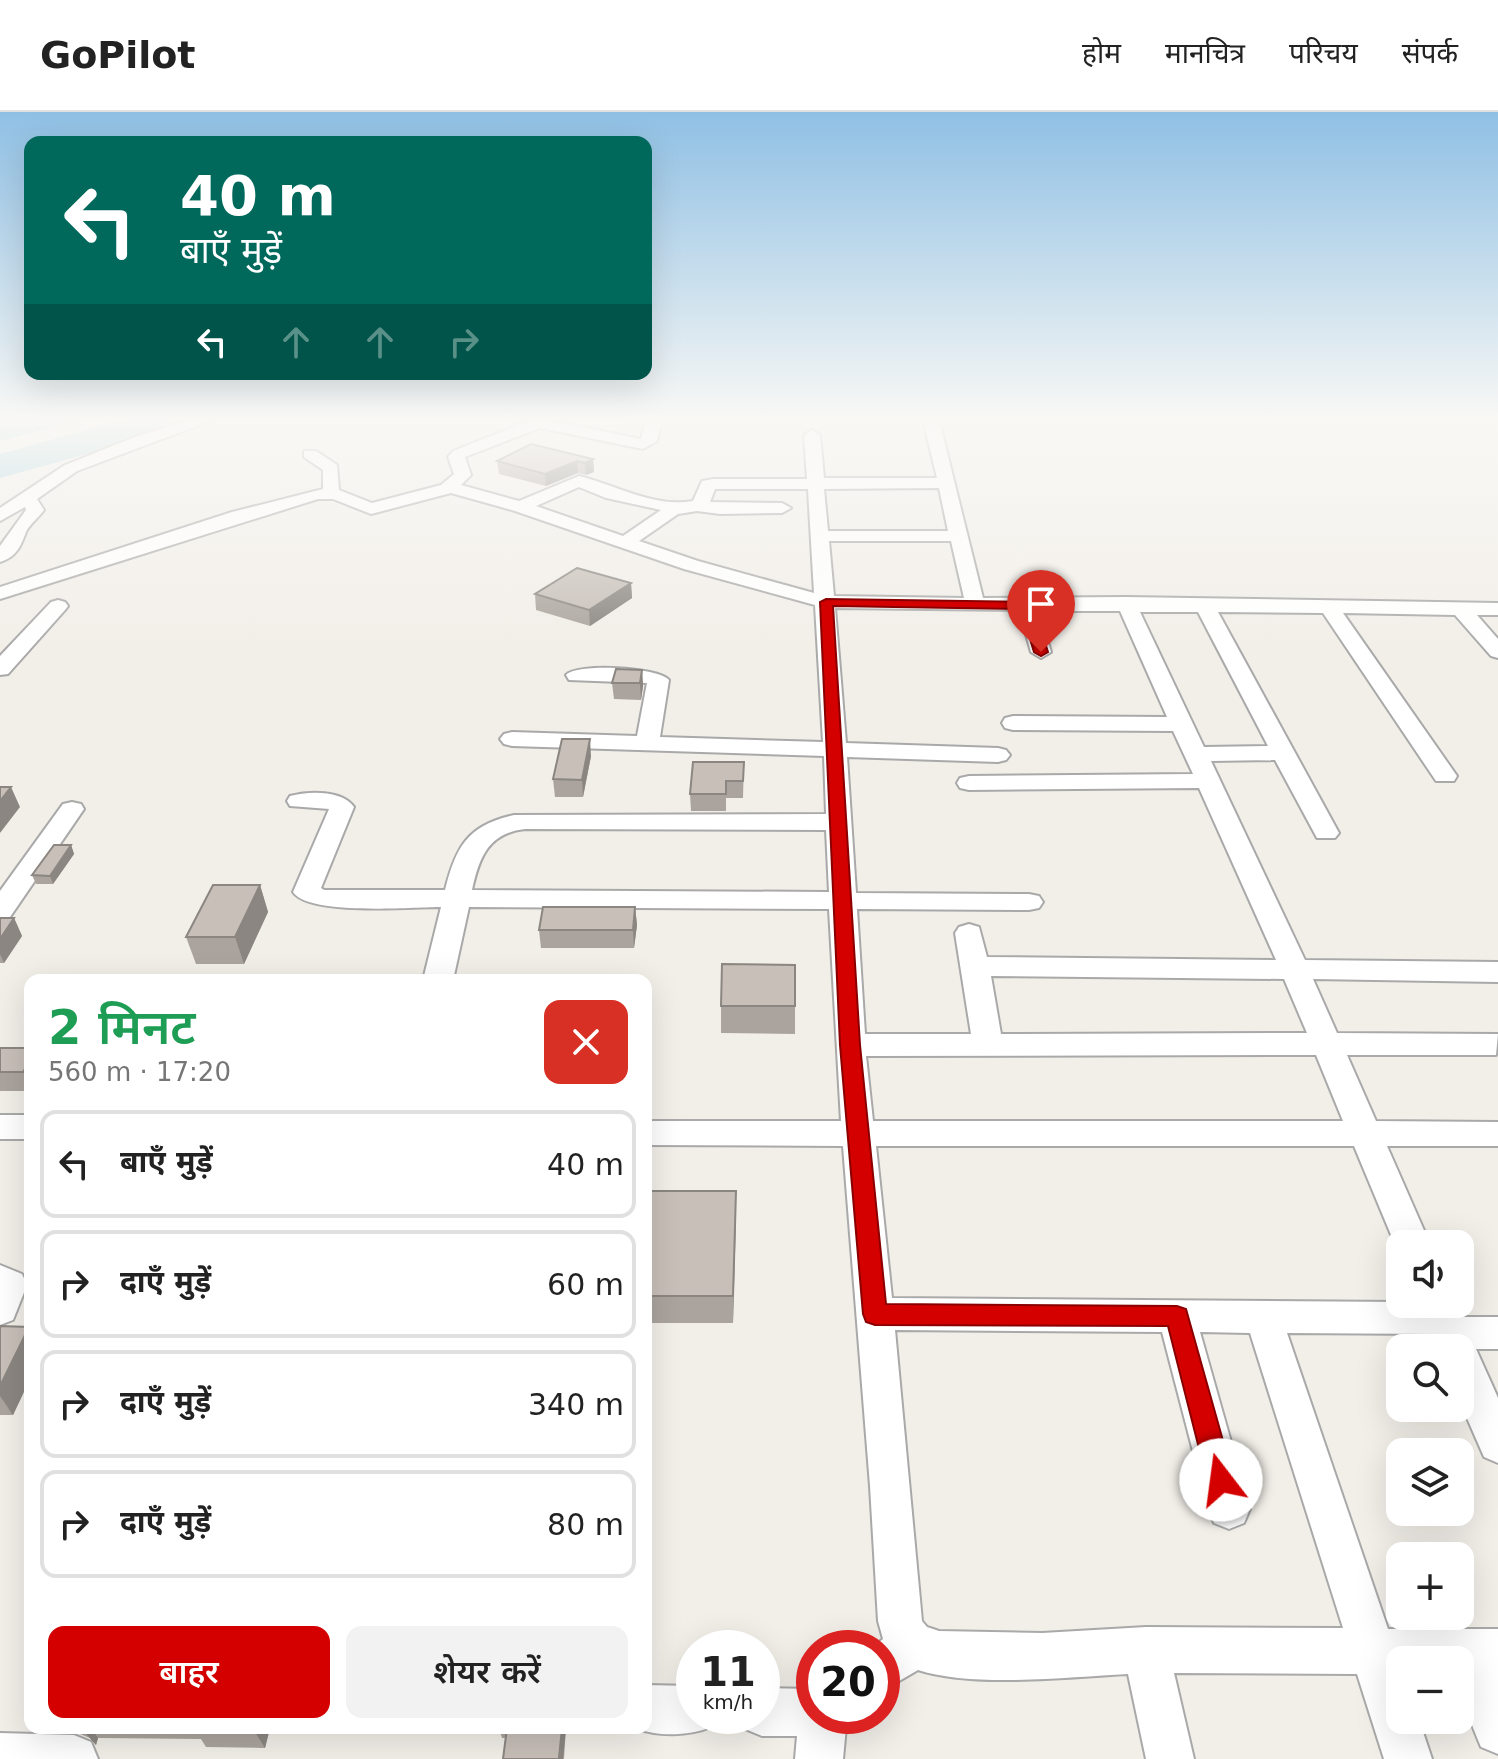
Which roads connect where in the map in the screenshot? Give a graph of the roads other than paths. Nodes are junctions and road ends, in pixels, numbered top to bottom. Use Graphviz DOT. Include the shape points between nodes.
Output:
graph roads {
  1 [pos="26,497"];
  2 [pos="31,497"];
  3 [pos="315,497"];
  4 [pos="341,497"];
  5 [pos="417,497"];
  6 [pos="488,497"];
  7 [pos="544,497"];
  8 [pos="624,497"];
  9 [pos="706,497"];
  10 [pos="818,497"];
  11 [pos="949,497"];
  12 [pos="699,506"];
  13 [pos="521,507"];
  14 [pos="782,508"];
  15 [pos="677,509"];
  16 [pos="620,515"];
  17 [pos="0,516"];
  18 [pos="593,532"];
  19 [pos="821,536"];
  20 [pos="957,536"];
  21 [pos="624,543"];
  22 [pos="0,556"];
  23 [pos="0,593"];
  24 [pos="826,602"];
  25 [pos="1126,603"];
  26 [pos="975,604"];
  27 [pos="1027,605"];
  28 [pos="1204,605"];
  29 [pos="58,606"];
  30 [pos="1328,606"];
  31 [pos="1460,608"];
  32 [pos="1498,609"];
  33 [pos="1041,652"];
  34 [pos="1498,652"];
  35 [pos="0,669"];
  36 [pos="577,675"];
  37 [pos="1013,723"];
  38 [pos="1180,724"];
  39 [pos="512,739"];
  40 [pos="647,744"];
  41 [pos="835,752"];
  42 [pos="1284,753"];
  43 [pos="1193,754"];
  44 [pos="998,755"];
  45 [pos="1445,776"];
  46 [pos="1206,781"];
  47 [pos="969,783"];
  48 [pos="299,801"];
  49 [pos="72,809"];
  50 [pos="839,822"];
  51 [pos="1326,833"];
  52 [pos="456,901"];
  53 [pos="843,901"];
  54 [pos="1029,902"];
  55 [pos="0,911"];
  56 [pos="969,933"];
  57 [pos="974,966"];
  58 [pos="1294,968"];
  59 [pos="1498,972"];
  60 [pos="439,974"];
  61 [pos="1326,1043"];
  62 [pos="988,1044"];
  63 [pos="1496,1044"];
  64 [pos="850,1045"];
  65 [pos="0,1127"];
  66 [pos="24,1127"];
  67 [pos="860,1132"];
  68 [pos="652,1133"];
  69 [pos="1364,1133"];
  70 [pos="1498,1134"];
  71 [pos="1406,1230"];
  72 [pos="0,1280"];
  73 [pos="0,1309"];
  74 [pos="875,1314"];
  75 [pos="1177,1316"];
  76 [pos="1263,1316"];
  77 [pos="1450,1332"];
  78 [pos="1498,1333"];
  79 [pos="1498,1444"];
  80 [pos="1229,1509"];
  81 [pos="1146,1650"];
  82 [pos="900,1651"];
  83 [pos="1373,1652"];
  84 [pos="1483,1652"];
  85 [pos="900,1657"];
  86 [pos="652,1709"];
  87 [pos="676,1710"];
  88 [pos="1498,1730"];
  89 [pos="821,1734"];
  90 [pos="0,1757"];
  91 [pos="74,1759"];
  92 [pos="819,1759"];
  93 [pos="1170,1759"];
  94 [pos="1408,1759"];
  1 -- 17 [label="street"];
  2 -- 22 [label="street" via="35,510"];
  3 -- 23 [label="street" via="238,516"];
  4 -- 5 [label="street" via="371,509"];
  6 -- 13 [label="street"];
  7 -- 13 [label="street"];
  8 -- 15 [label="street"];
  9 -- 12 [label="street"];
  10 -- 19 [label="street"];
  11 -- 20 [label="street"];
  12 -- 14 [label="street"];
  12 -- 15 [label="street"];
  13 -- 18 [label="street"];
  15 -- 21 [label="street"];
  16 -- 18 [label="street"];
  18 -- 21 [label="street"];
  19 -- 20 [label="street"];
  19 -- 24 [label="street"];
  20 -- 26 [label="street"];
  21 -- 24 [label="street"];
  24 -- 26 [label="street"];
  24 -- 41 [label="street"];
  25 -- 27 [label="street"];
  25 -- 28 [label="street"];
  25 -- 38 [label="street"];
  26 -- 27 [label="street"];
  27 -- 33 [label="street"];
  28 -- 30 [label="street"];
  28 -- 42 [label="street"];
  29 -- 35 [label="street"];
  30 -- 31 [label="street"];
  30 -- 45 [label="street"];
  31 -- 32 [label="street"];
  31 -- 34 [label="street"];
  36 -- 40 [label="street" via="658,680"];
  37 -- 38 [label="street"];
  38 -- 43 [label="street"];
  39 -- 40 [label="street"];
  40 -- 41 [label="street"];
  41 -- 44 [label="street"];
  41 -- 50 [label="street"];
  42 -- 43 [label="street"];
  42 -- 51 [label="street"];
  43 -- 46 [label="street"];
  46 -- 47 [label="street"];
  46 -- 58 [label="street"];
  48 -- 52 [label="street" via="342,807 308,895"];
  49 -- 55 [label="street"];
  50 -- 52 [label="street" via="510,822 496,825 475,843"];
  50 -- 53 [label="street"];
  52 -- 53 [label="street"];
  52 -- 60 [label="street"];
  53 -- 54 [label="street"];
  53 -- 64 [label="street"];
  56 -- 57 [label="street"];
  57 -- 58 [label="street"];
  57 -- 62 [label="street"];
  58 -- 59 [label="street"];
  58 -- 61 [label="street"];
  61 -- 62 [label="street"];
  61 -- 63 [label="street"];
  61 -- 69 [label="street"];
  62 -- 64 [label="street"];
  64 -- 67 [label="street"];
  65 -- 66 [label="street"];
  67 -- 68 [label="street"];
  67 -- 69 [label="street"];
  67 -- 74 [label="street"];
  69 -- 70 [label="street"];
  69 -- 71 [label="street"];
  72 -- 73 [label="street" via="9,1285"];
  74 -- 75 [label="street"];
  74 -- 82 [label="street" via="905,1637"];
  75 -- 76 [label="street"];
  75 -- 80 [label="street"];
  76 -- 77 [label="street"];
  76 -- 83 [label="street"];
  77 -- 78 [label="street"];
  77 -- 79 [label="street"];
  81 -- 83 [label="street"];
  81 -- 85 [label="street"];
  81 -- 93 [label="street"];
  83 -- 84 [label="street"];
  83 -- 94 [label="street"];
  84 -- 88 [label="street"];
  86 -- 87 [label="street"];
  89 -- 92 [label="street"];
  90 -- 91 [label="street"];
}
